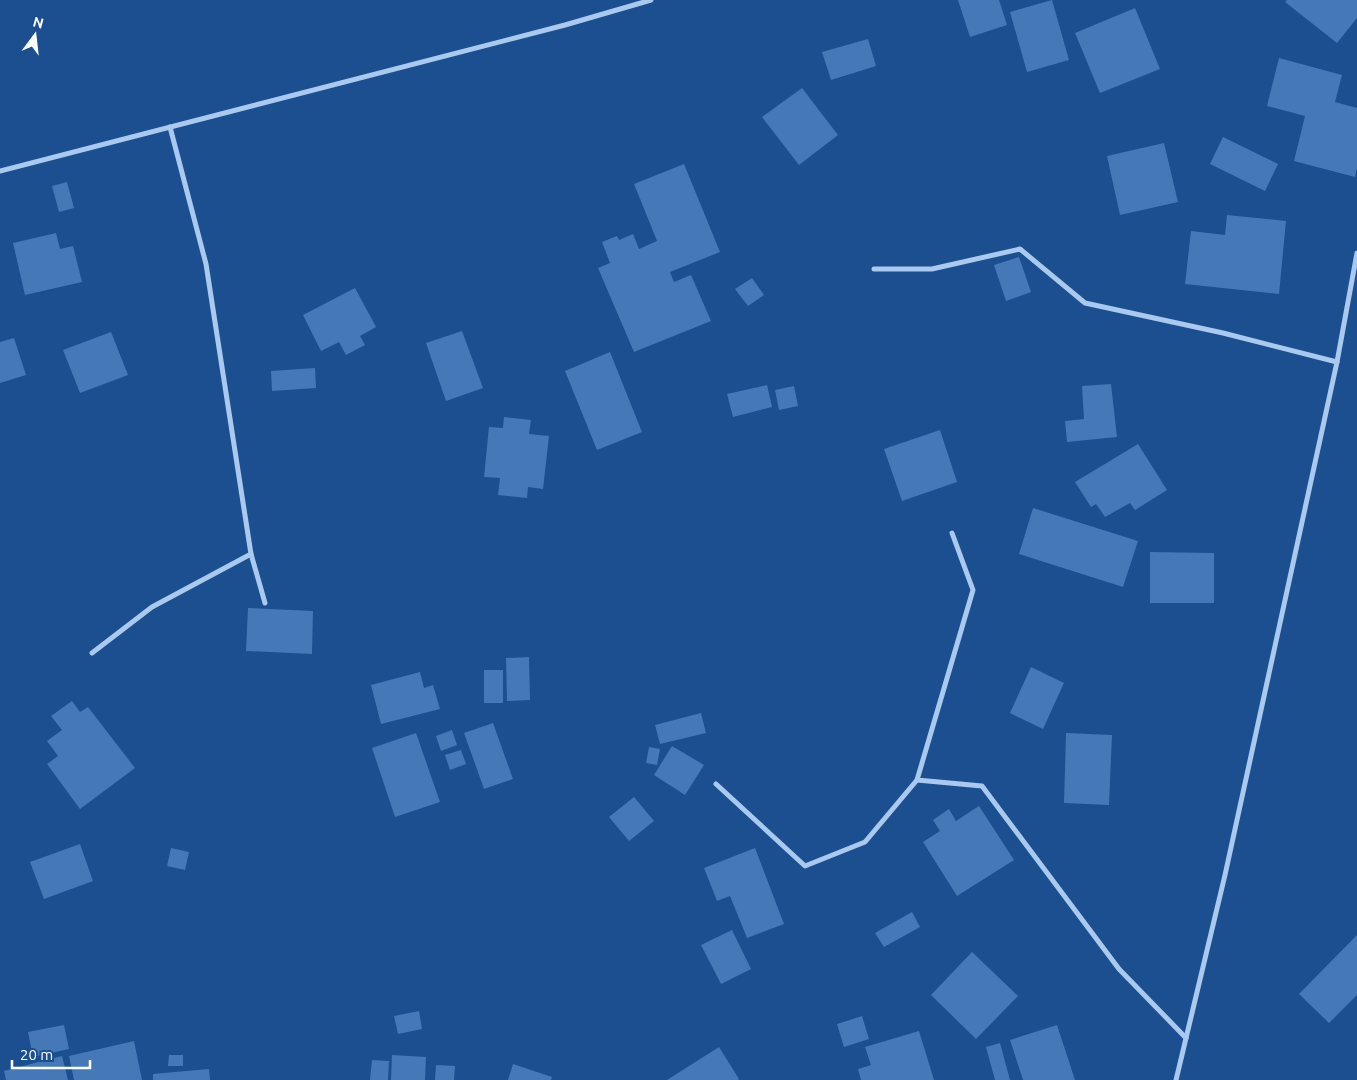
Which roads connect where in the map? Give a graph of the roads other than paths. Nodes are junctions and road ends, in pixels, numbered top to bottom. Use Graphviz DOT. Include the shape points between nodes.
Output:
graph roads {
  1 [pos="651,0"];
  2 [pos="170,128"];
  3 [pos="0,171"];
  4 [pos="1357,253"];
  5 [pos="874,269"];
  6 [pos="1337,362"];
  7 [pos="952,533"];
  8 [pos="252,554"];
  9 [pos="264,603"];
  10 [pos="92,653"];
  11 [pos="917,780"];
  12 [pos="716,784"];
  13 [pos="1186,1038"];
  14 [pos="1176,1080"];
  1 -- 2 [label="street"];
  2 -- 3 [label="street"];
  2 -- 8 [label="street" via="206,264"];
  4 -- 6 [label="street"];
  5 -- 6 [label="street" via="932,269 1020,249 1085,303"];
  6 -- 13 [label="street" via="1225,875"];
  7 -- 11 [label="street" via="973,590"];
  8 -- 9 [label="street"];
  8 -- 10 [label="street" via="152,607"];
  11 -- 12 [label="street" via="865,842 805,866"];
  11 -- 13 [label="street" via="982,786 1119,970"];
  13 -- 14 [label="street"];
}
